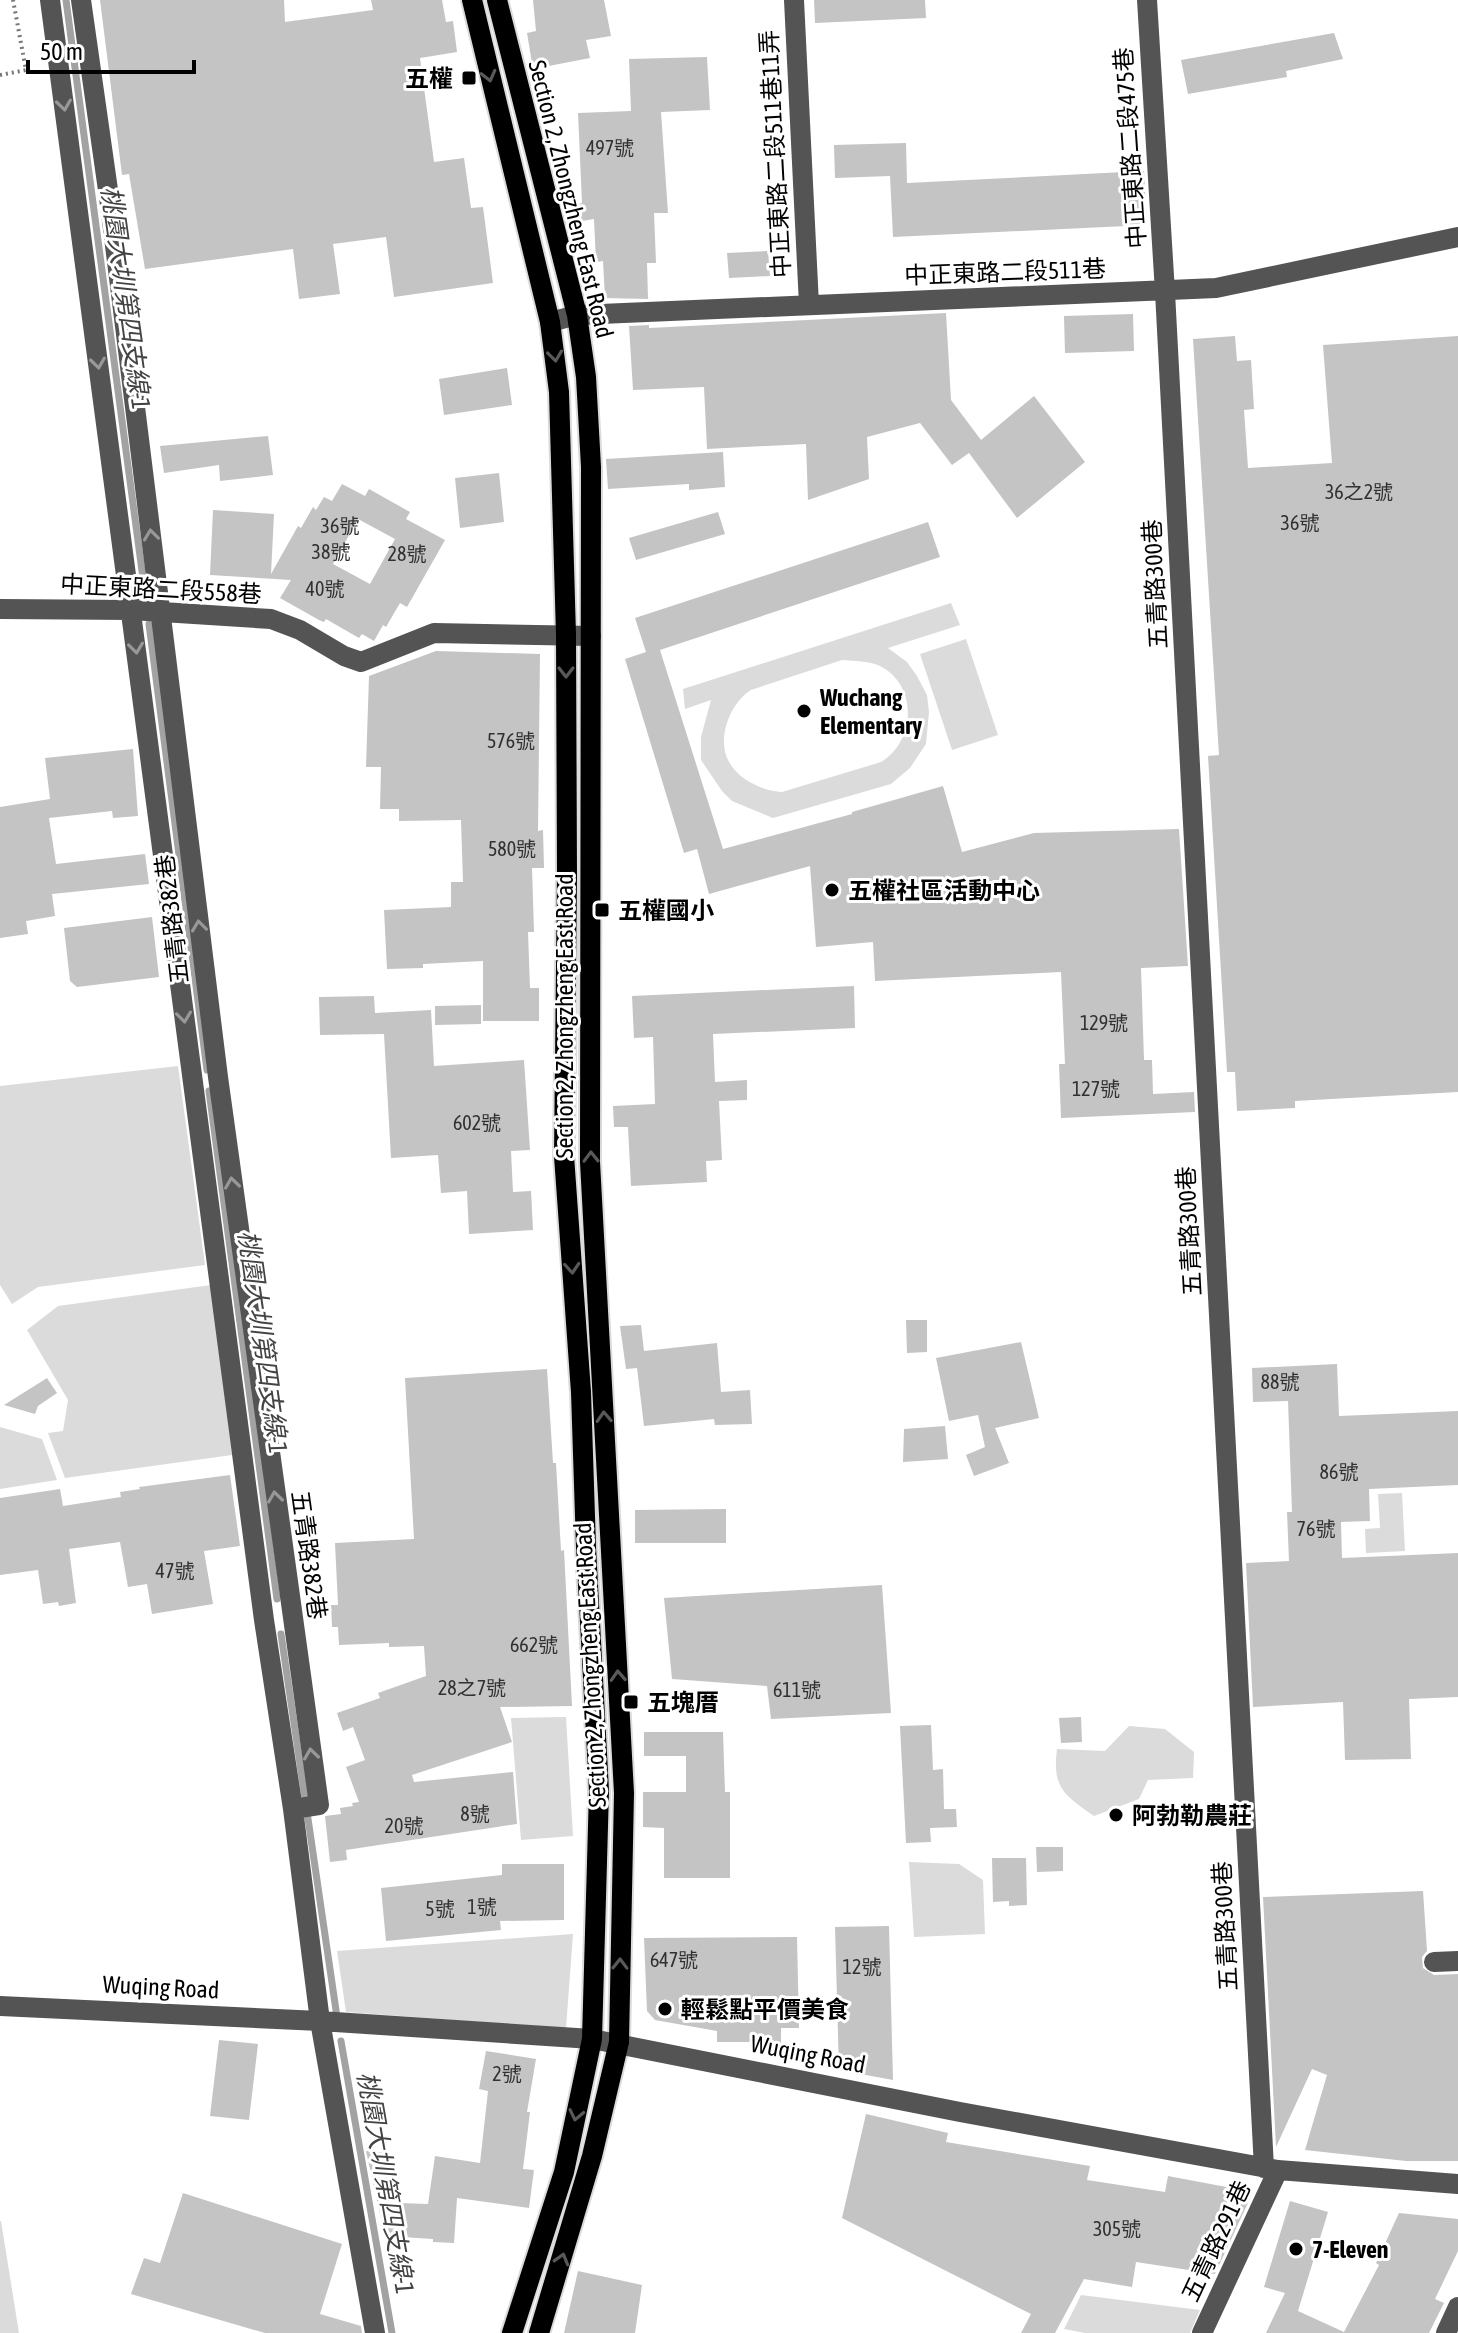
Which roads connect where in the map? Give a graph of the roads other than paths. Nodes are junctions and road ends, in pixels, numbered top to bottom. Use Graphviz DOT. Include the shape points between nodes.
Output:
graph roads {
  1 [pos="50,0"];
  2 [pos="81,0"];
  3 [pos="472,0"];
  4 [pos="497,0"];
  5 [pos="794,0"];
  6 [pos="1147,0"];
  7 [pos="1458,237"];
  8 [pos="1165,292"];
  9 [pos="809,305"];
  10 [pos="577,315"];
  11 [pos="550,322"];
  12 [pos="0,609"];
  13 [pos="131,610"];
  14 [pos="161,612"];
  15 [pos="566,635"];
  16 [pos="591,636"];
  17 [pos="218,1077"];
  18 [pos="192,1081"];
  19 [pos="291,1617"];
  20 [pos="264,1620"];
  21 [pos="293,1809"];
  22 [pos="1458,1961"];
  23 [pos="1434,1962"];
  24 [pos="0,2006"];
  25 [pos="320,2021"];
  26 [pos="592,2039"];
  27 [pos="619,2042"];
  28 [pos="1271,2169"];
  29 [pos="1458,2184"];
  30 [pos="1458,2307"];
  31 [pos="375,2333"];
  32 [pos="512,2333"];
  33 [pos="539,2333"];
  34 [pos="1202,2333"];
  35 [pos="1446,2333"];
  1 -- 13 [label="street, 五青路382巷, one-way"];
  14 -- 2 [label="street, 五青路382巷, one-way"];
  3 -- 11 [label="main road, Section 2, Zhongzheng East Road, one-way"];
  4 -- 10 [label="main road, Section 2, Zhongzheng East Road"];
  5 -- 9 [label="street, 中正東路二段511巷11弄"];
  6 -- 8 [label="street, 中正東路二段475巷"];
  7 -- 8 [label="street, 中正東路二段511巷" via="1216,288"];
  8 -- 9 [label="street, 中正東路二段511巷"];
  8 -- 28 [label="street, 五青路300巷"];
  9 -- 10 [label="street, 中正東路二段511巷"];
  10 -- 11 [label="street, 中正東路二段511巷"];
  10 -- 16 [label="main road, Section 2, Zhongzheng East Road" via="591,467"];
  11 -- 15 [label="main road, Section 2, Zhongzheng East Road, one-way" via="559,392"];
  12 -- 13 [label="street, 中正東路二段558巷"];
  13 -- 14 [label="street, 中正東路二段558巷"];
  13 -- 18 [label="street, 五青路382巷, one-way"];
  14 -- 15 [label="street, 中正東路二段558巷" via="271,619 361,662 434,633"];
  17 -- 14 [label="street, 五青路382巷, one-way"];
  15 -- 16 [label="street, 中正東路二段558巷"];
  15 -- 26 [label="main road, Section 2, Zhongzheng East Road, one-way" via="564,1156 599,1791"];
  27 -- 16 [label="main road, Section 2, Zhongzheng East Road, one-way" via="624,1793 590,1162"];
  17 -- 18 [label="street"];
  19 -- 17 [label="street, 五青路382巷, one-way"];
  18 -- 20 [label="street, 五青路382巷"];
  19 -- 20 [label="street"];
  21 -- 19 [label="street, 五青路382巷, one-way" via="319,1805"];
  20 -- 21 [label="street, 五青路382巷"];
  21 -- 25 [label="street, 五青路382巷"];
  22 -- 23 [label="street"];
  24 -- 25 [label="street, Wuqing Road"];
  25 -- 26 [label="street, Wuqing Road"];
  25 -- 31 [label="street, 五青路382巷"];
  26 -- 27 [label="street, Wuqing Road"];
  26 -- 32 [label="main road, Section 2, Zhongzheng East Road, one-way" via="564,2172"];
  27 -- 28 [label="street, Wuqing Road"];
  33 -- 27 [label="main road, Section 2, Zhongzheng East Road, one-way" via="592,2156"];
  28 -- 29 [label="street, Wuqing Road"];
  28 -- 34 [label="street, 五青路291巷"];
  30 -- 35 [label="street"];
}
